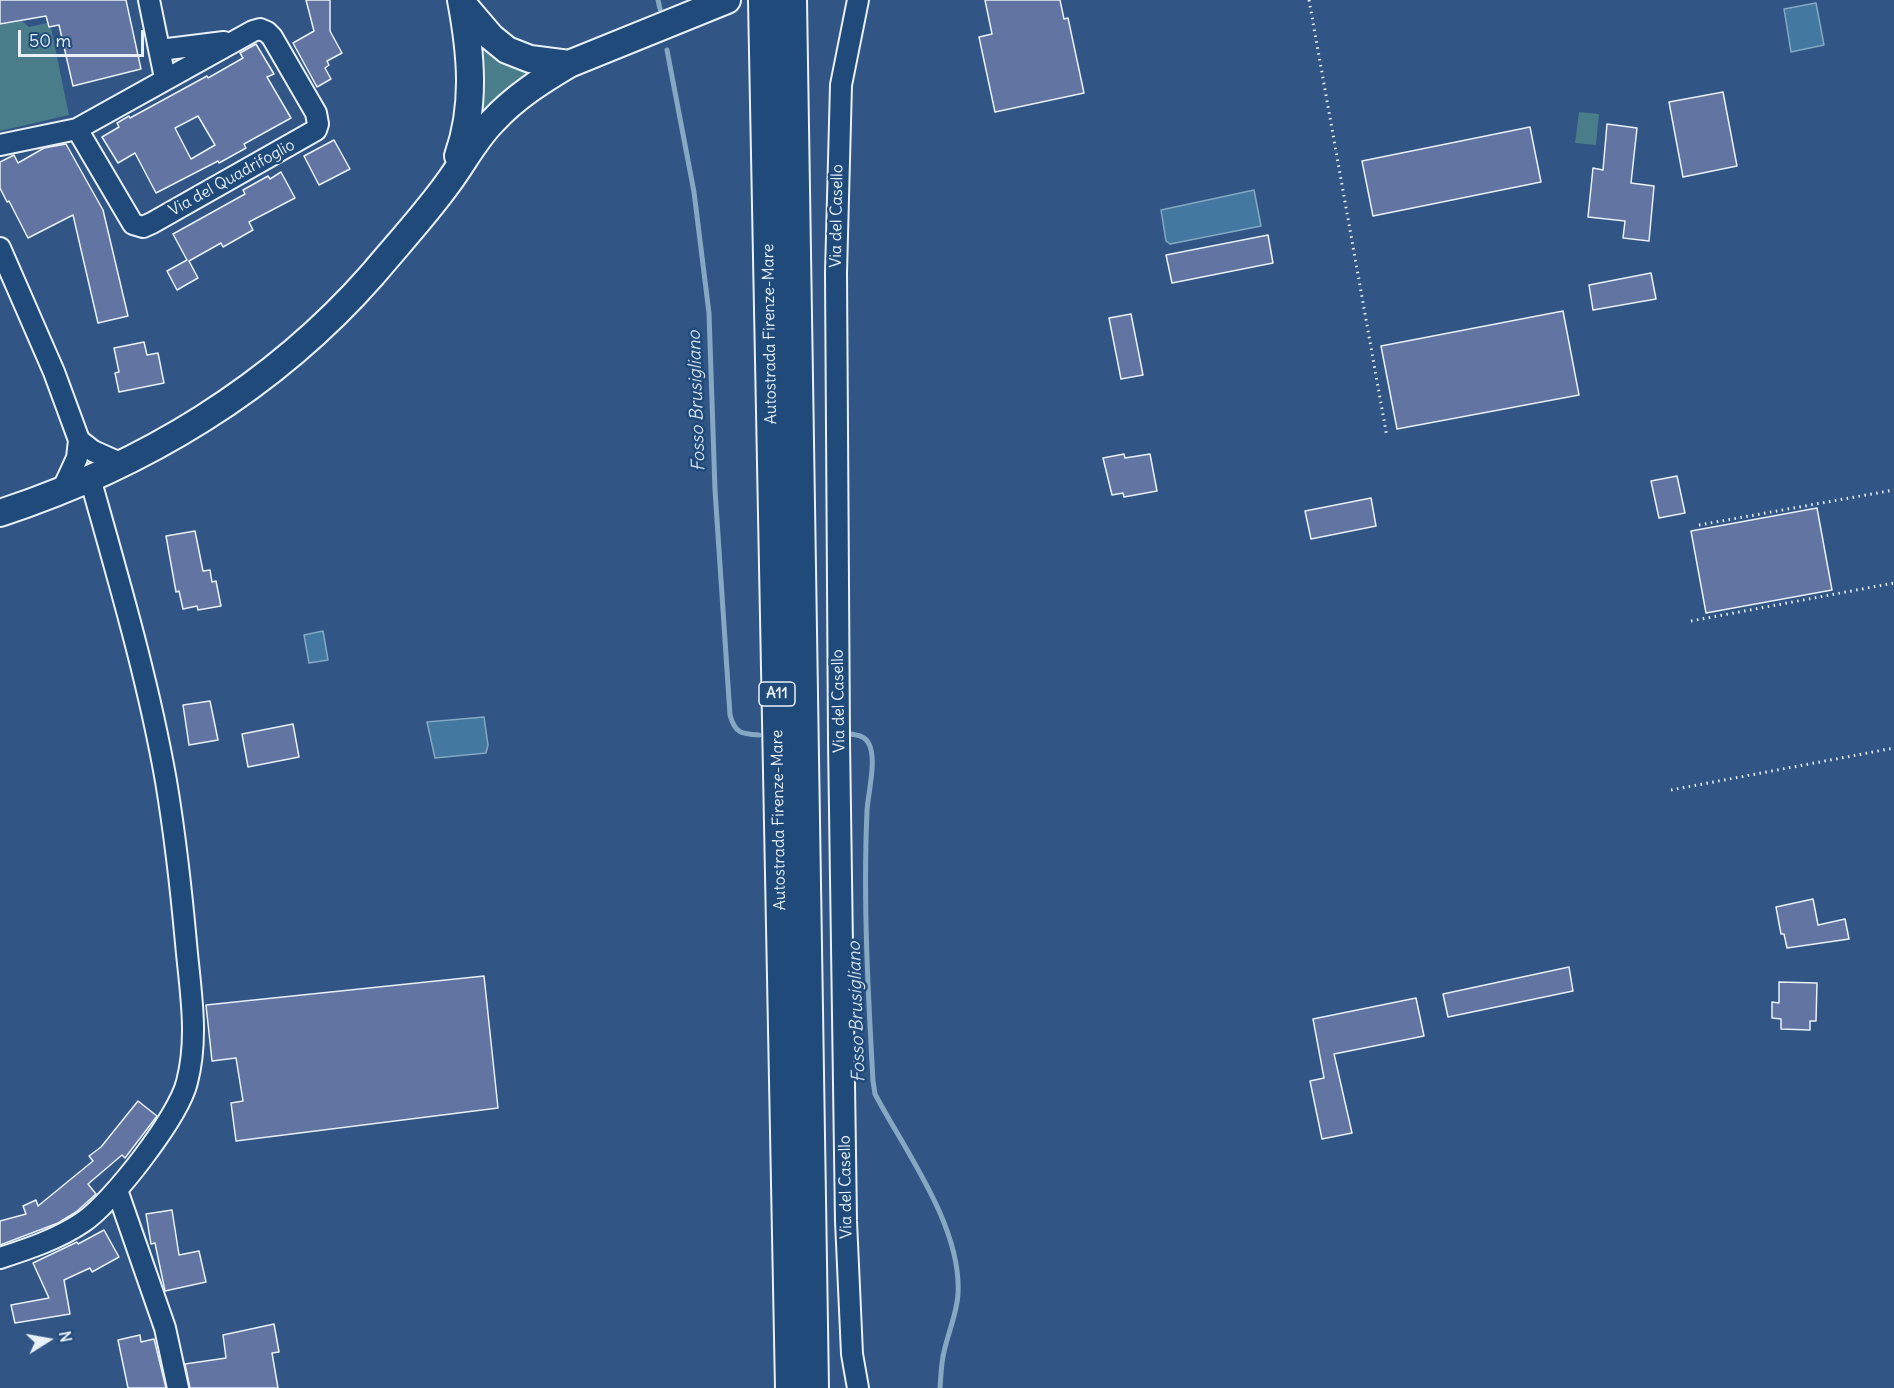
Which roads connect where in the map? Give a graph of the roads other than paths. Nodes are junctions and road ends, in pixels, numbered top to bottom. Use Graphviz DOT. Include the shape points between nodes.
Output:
graph roads {
  1 [pos="149,0"];
  2 [pos="727,0"];
  3 [pos="764,0"];
  4 [pos="791,0"];
  5 [pos="461,2"];
  6 [pos="855,5"];
  7 [pos="235,40"];
  8 [pos="159,51"];
  9 [pos="569,64"];
  10 [pos="165,78"];
  11 [pos="77,129"];
  12 [pos="0,145"];
  13 [pos="447,184"];
  14 [pos="0,248"];
  15 [pos="79,440"];
  16 [pos="122,464"];
  17 [pos="77,481"];
  18 [pos="0,499"];
  19 [pos="0,513"];
  20 [pos="117,1190"];
  21 [pos="0,1258"];
  22 [pos="178,1388"];
  23 [pos="790,1388"];
  24 [pos="813,1388"];
  25 [pos="858,1388"];
  1 -- 8 [label="street"];
  2 -- 9 [label="main road"];
  3 -- 23 [label="highway, Autostrada Firenze-Mare / A11"];
  4 -- 24 [label="highway, Autostrada Firenze-Mare / A11"];
  5 -- 9 [label="main road" via="507,50 530,59"];
  5 -- 13 [label="main road" via="471,99 463,142"];
  6 -- 25 [label="street, Via del Casello" via="842,71 836,297 846,1221 852,1354"];
  7 -- 8 [label="street"];
  7 -- 10 [label="street, Via del Quadrifoglio"];
  7 -- 11 [label="street, Via del Quadrifoglio" via="260,29 270,34 318,118 311,134 141,227 131,221"];
  8 -- 10 [label="street"];
  9 -- 13 [label="main road" via="499,115"];
  10 -- 11 [label="street, Via del Quadrifoglio"];
  11 -- 12 [label="street"];
  13 -- 16 [label="main road" via="346,303 285,360 216,412"];
  14 -- 15 [label="street" via="59,382"];
  15 -- 16 [label="street"];
  15 -- 17 [label="street"];
  16 -- 17 [label="main road"];
  17 -- 18 [label="main road"];
  17 -- 19 [label="main road"];
  17 -- 20 [label="street" via="129,618 165,779 181,879 193,1021 192,1055 182,1098"];
  20 -- 21 [label="street" via="83,1223"];
  20 -- 22 [label="street" via="165,1328"];
}
